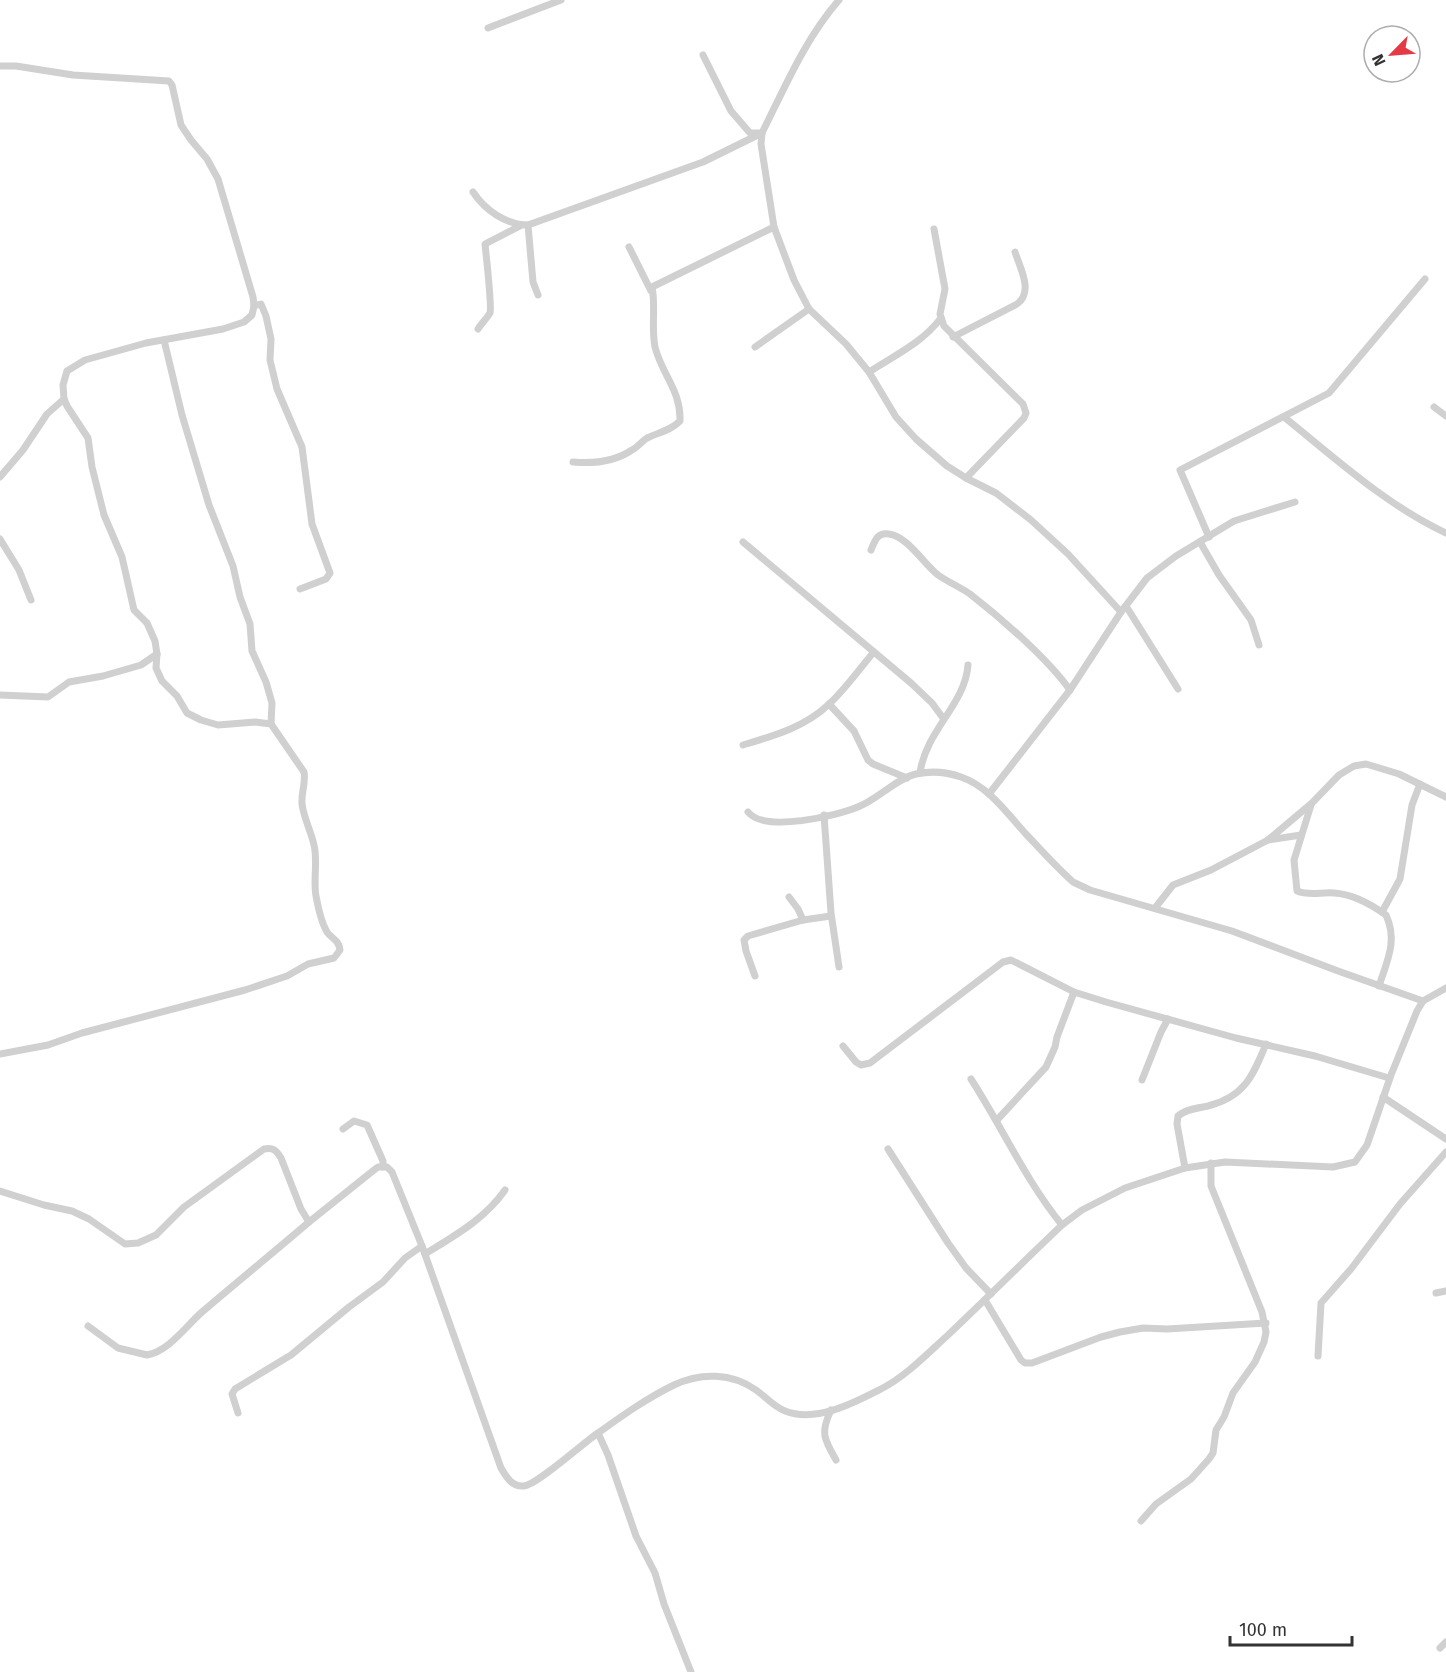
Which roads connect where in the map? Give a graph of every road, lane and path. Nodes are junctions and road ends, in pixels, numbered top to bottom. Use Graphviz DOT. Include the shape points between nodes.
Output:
graph roads {
  1 [pos="530,0"];
  2 [pos="561,0"];
  3 [pos="839,0"];
  4 [pos="534,9"];
  5 [pos="488,28"];
  6 [pos="703,55"];
  7 [pos="0,66"];
  8 [pos="762,134"];
  9 [pos="473,192"];
  10 [pos="525,225"];
  11 [pos="774,227"];
  12 [pos="934,229"];
  13 [pos="629,247"];
  14 [pos="1015,252"];
  15 [pos="1425,279"];
  16 [pos="538,295"];
  17 [pos="654,296"];
  18 [pos="254,306"];
  19 [pos="809,309"];
  20 [pos="941,318"];
  21 [pos="944,326"];
  22 [pos="478,329"];
  23 [pos="933,329"];
  24 [pos="953,337"];
  25 [pos="164,340"];
  26 [pos="755,347"];
  27 [pos="869,372"];
  28 [pos="64,399"];
  29 [pos="1434,407"];
  30 [pos="1446,416"];
  31 [pos="1284,417"];
  32 [pos="573,462"];
  33 [pos="0,477"];
  34 [pos="966,478"];
  35 [pos="1295,502"];
  36 [pos="1446,533"];
  37 [pos="1209,537"];
  38 [pos="0,539"];
  39 [pos="743,542"];
  40 [pos="1200,542"];
  41 [pos="871,550"];
  42 [pos="300,589"];
  43 [pos="31,600"];
  44 [pos="1124,609"];
  45 [pos="1258,645"];
  46 [pos="874,652"];
  47 [pos="157,654"];
  48 [pos="968,665"];
  49 [pos="1178,689"];
  50 [pos="1070,690"];
  51 [pos="0,695"];
  52 [pos="829,704"];
  53 [pos="943,718"];
  54 [pos="271,724"];
  55 [pos="744,745"];
  56 [pos="920,773"];
  57 [pos="907,778"];
  58 [pos="1420,784"];
  59 [pos="989,794"];
  60 [pos="1446,797"];
  61 [pos="1312,803"];
  62 [pos="748,812"];
  63 [pos="824,815"];
  64 [pos="1301,835"];
  65 [pos="1268,840"];
  66 [pos="789,897"];
  67 [pos="1155,908"];
  68 [pos="1382,912"];
  69 [pos="831,916"];
  70 [pos="802,920"];
  71 [pos="839,967"];
  72 [pos="755,976"];
  73 [pos="1379,986"];
  74 [pos="1446,988"];
  75 [pos="1074,992"];
  76 [pos="1423,1001"];
  77 [pos="1168,1019"];
  78 [pos="1266,1044"];
  79 [pos="843,1046"];
  80 [pos="0,1054"];
  81 [pos="1389,1078"];
  82 [pos="971,1079"];
  83 [pos="1142,1080"];
  84 [pos="1383,1098"];
  85 [pos="997,1120"];
  86 [pos="343,1129"];
  87 [pos="1446,1139"];
  88 [pos="888,1149"];
  89 [pos="1446,1152"];
  90 [pos="1211,1163"];
  91 [pos="383,1167"];
  92 [pos="1185,1168"];
  93 [pos="504,1190"];
  94 [pos="0,1191"];
  95 [pos="309,1222"];
  96 [pos="1062,1225"];
  97 [pos="424,1250"];
  98 [pos="1446,1291"];
  99 [pos="1436,1293"];
  100 [pos="991,1294"];
  101 [pos="985,1300"];
  102 [pos="1266,1323"];
  103 [pos="88,1326"];
  104 [pos="1318,1356"];
  105 [pos="831,1410"];
  106 [pos="238,1413"];
  107 [pos="598,1433"];
  108 [pos="836,1460"];
  109 [pos="1140,1521"];
  110 [pos="691,1672"];
  1 -- 4 [label="street"];
  2 -- 4 [label="street"];
  3 -- 8 [label="street" via="821,21 797,62"];
  4 -- 5 [label="street"];
  6 -- 8 [label="street" via="731,111 750,133"];
  7 -- 18 [label="street" via="169,81 181,125 218,179"];
  8 -- 10 [label="street" via="703,162"];
  8 -- 11 [label="street"];
  9 -- 10 [label="street" via="483,205 506,221"];
  10 -- 16 [label="street"];
  10 -- 22 [label="street" via="485,244 491,310"];
  11 -- 17 [label="street" via="652,287"];
  11 -- 19 [label="street"];
  12 -- 20 [label="street" via="945,289"];
  13 -- 17 [label="street"];
  14 -- 24 [label="street" via="1026,286 1024,298"];
  15 -- 31 [label="street" via="1329,393"];
  17 -- 32 [label="street" via="654,344 681,406 680,421 624,456"];
  18 -- 25 [label="street" via="249,319 238,325"];
  18 -- 42 [label="street" via="261,304 266,316 274,380 302,447 312,524 330,573 326,579"];
  19 -- 26 [label="street"];
  19 -- 27 [label="street"];
  20 -- 21 [label="street"];
  20 -- 23 [label="street"];
  21 -- 23 [label="street"];
  21 -- 24 [label="street"];
  23 -- 27 [label="street"];
  24 -- 34 [label="street" via="1023,404 1026,413"];
  25 -- 28 [label="street" via="78,362 64,377"];
  25 -- 54 [label="street" via="182,416 250,624 252,651 272,703"];
  27 -- 34 [label="street" via="896,417 916,439"];
  28 -- 33 [label="street" via="47,414"];
  28 -- 47 [label="street" via="88,438 104,515 122,557 134,610 147,623"];
  29 -- 30 [label="street"];
  31 -- 36 [label="street" via="1384,496"];
  31 -- 37 [label="street" via="1180,471"];
  34 -- 44 [label="street" via="1031,520"];
  35 -- 37 [label="street" via="1234,520"];
  37 -- 40 [label="street"];
  38 -- 43 [label="street"];
  39 -- 46 [label="street"];
  40 -- 44 [label="street" via="1147,578"];
  40 -- 45 [label="street" via="1251,620"];
  41 -- 50 [label="street" via="876,538 884,534 892,534 906,543 937,574 1005,623"];
  44 -- 49 [label="street"];
  44 -- 50 [label="street"];
  46 -- 52 [label="street"];
  46 -- 53 [label="street" via="932,703"];
  47 -- 51 [label="street" via="141,665 69,682 48,697"];
  47 -- 54 [label="street" via="159,676 188,713 218,725"];
  48 -- 53 [label="street" via="962,691"];
  50 -- 59 [label="street"];
  52 -- 55 [label="street" via="810,719"];
  52 -- 57 [label="street" via="854,731 868,760"];
  53 -- 56 [label="street" via="925,753"];
  54 -- 80 [label="street" via="304,772 303,809 314,843 316,898 327,931 339,945 338,954 236,993 48,1045"];
  56 -- 57 [label="street"];
  56 -- 59 [label="street" via="961,777"];
  57 -- 63 [label="street" via="860,806"];
  58 -- 60 [label="street"];
  58 -- 61 [label="street" via="1365,764 1339,775"];
  58 -- 68 [label="street" via="1412,805 1400,879"];
  59 -- 67 [label="street" via="1073,882"];
  61 -- 64 [label="street"];
  61 -- 65 [label="street"];
  62 -- 63 [label="street" via="760,821 772,823"];
  63 -- 69 [label="street"];
  64 -- 65 [label="street"];
  64 -- 68 [label="street" via="1294,860 1297,891 1336,892"];
  65 -- 67 [label="street" via="1173,885"];
  66 -- 70 [label="street"];
  67 -- 73 [label="street"];
  68 -- 73 [label="street" via="1393,933"];
  69 -- 70 [label="street"];
  69 -- 71 [label="street"];
  70 -- 72 [label="street" via="747,936 746,951"];
  73 -- 76 [label="street"];
  74 -- 76 [label="street"];
  75 -- 77 [label="street"];
  75 -- 79 [label="street" via="1011,960 1003,962 870,1063 856,1062"];
  75 -- 85 [label="street" via="1046,1067"];
  76 -- 81 [label="street"];
  77 -- 78 [label="street"];
  77 -- 83 [label="street"];
  78 -- 81 [label="street"];
  78 -- 92 [label="street" via="1252,1077 1231,1098 1178,1116"];
  81 -- 84 [label="street"];
  82 -- 85 [label="street"];
  84 -- 87 [label="street"];
  84 -- 90 [label="street" via="1368,1145 1355,1162 1333,1167"];
  85 -- 96 [label="street"];
  86 -- 91 [label="street" via="354,1121 367,1125"];
  88 -- 100 [label="street" via="948,1244"];
  89 -- 104 [label="street" via="1321,1304"];
  90 -- 92 [label="street"];
  90 -- 102 [label="street" via="1211,1186"];
  91 -- 95 [label="street"];
  91 -- 97 [label="street" via="392,1172"];
  92 -- 96 [label="street" via="1125,1188"];
  93 -- 97 [label="street" via="493,1206 464,1230"];
  94 -- 95 [label="street" via="72,1211 124,1244 138,1243 156,1235 184,1207 270,1148 281,1158"];
  95 -- 103 [label="street" via="152,1354 118,1348"];
  96 -- 100 [label="street"];
  97 -- 106 [label="street" via="405,1258 383,1282 291,1355 235,1389 232,1399"];
  97 -- 107 [label="street" via="507,1479 515,1485 531,1484"];
  98 -- 99 [label="street"];
  100 -- 101 [label="street"];
  101 -- 102 [label="street" via="1025,1363 1101,1336 1143,1328"];
  101 -- 105 [label="street" via="895,1381"];
  102 -- 109 [label="street" via="1264,1342 1216,1430 1209,1459"];
  105 -- 107 [label="street" via="786,1412 740,1380 703,1377 677,1383"];
  105 -- 108 [label="street" via="824,1433"];
  107 -- 110 [label="street"];
}
